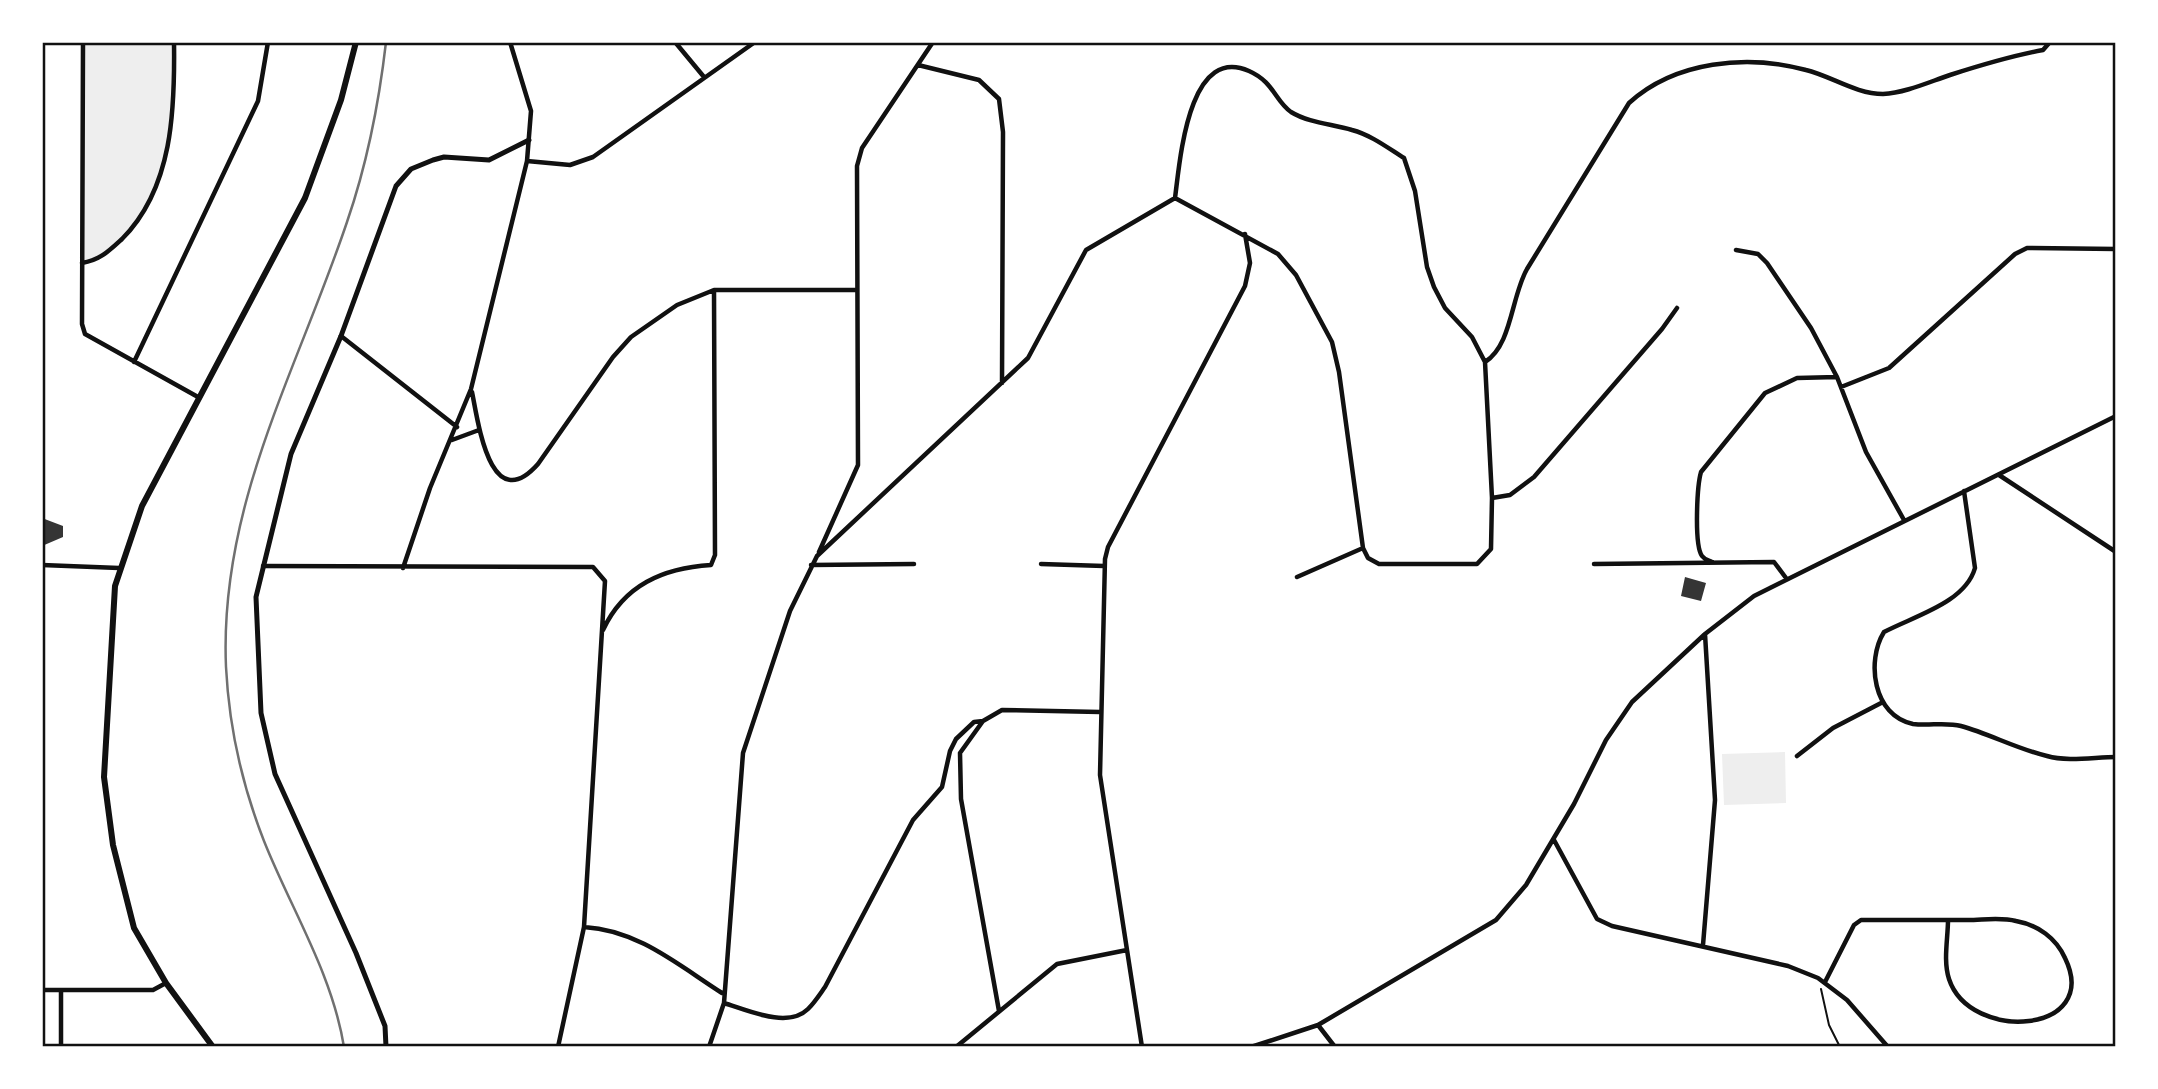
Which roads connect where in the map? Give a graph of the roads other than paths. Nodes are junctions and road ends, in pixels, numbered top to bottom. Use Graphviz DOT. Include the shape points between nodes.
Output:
graph roads {
  1 [pos="83,42"];
  2 [pos="174,42"];
  3 [pos="268,42"];
  4 [pos="356,42"];
  5 [pos="510,42"];
  6 [pos="675,42"];
  7 [pos="755,42"];
  8 [pos="933,42"];
  9 [pos="2050,42"];
  10 [pos="918,65"];
  11 [pos="704,77"];
  12 [pos="529,140"];
  13 [pos="527,161"];
  14 [pos="1175,198"];
  15 [pos="1245,233"];
  16 [pos="2116,249"];
  17 [pos="1736,250"];
  18 [pos="82,263"];
  19 [pos="714,290"];
  20 [pos="857,290"];
  21 [pos="1677,308"];
  22 [pos="341,336"];
  23 [pos="134,362"];
  24 [pos="1485,362"];
  25 [pos="1838,377"];
  26 [pos="1002,384"];
  27 [pos="1841,387"];
  28 [pos="471,389"];
  29 [pos="198,397"];
  30 [pos="2116,416"];
  31 [pos="457,427"];
  32 [pos="480,430"];
  33 [pos="452,440"];
  34 [pos="1998,474"];
  35 [pos="1964,491"];
  36 [pos="1492,498"];
  37 [pos="1904,520"];
  38 [pos="1363,548"];
  39 [pos="2116,552"];
  40 [pos="817,556"];
  41 [pos="1712,562"];
  42 [pos="915,564"];
  43 [pos="1041,564"];
  44 [pos="1594,564"];
  45 [pos="42,565"];
  46 [pos="810,565"];
  47 [pos="263,566"];
  48 [pos="1104,566"];
  49 [pos="119,568"];
  50 [pos="403,568"];
  51 [pos="1297,577"];
  52 [pos="1786,578"];
  53 [pos="602,634"];
  54 [pos="1705,634"];
  55 [pos="1883,702"];
  56 [pos="1100,712"];
  57 [pos="983,721"];
  58 [pos="1797,756"];
  59 [pos="2116,757"];
  60 [pos="1554,840"];
  61 [pos="1948,920"];
  62 [pos="584,927"];
  63 [pos="1703,945"];
  64 [pos="1127,950"];
  65 [pos="1825,982"];
  66 [pos="166,984"];
  67 [pos="42,990"];
  68 [pos="61,991"];
  69 [pos="723,994"];
  70 [pos="724,1003"];
  71 [pos="999,1011"];
  72 [pos="1318,1025"];
  73 [pos="61,1047"];
  74 [pos="213,1047"];
  75 [pos="386,1047"];
  76 [pos="558,1047"];
  77 [pos="709,1047"];
  78 [pos="956,1047"];
  79 [pos="1142,1047"];
  80 [pos="1251,1047"];
  81 [pos="1335,1047"];
  82 [pos="1888,1047"];
  1 -- 18 [label="street"];
  2 -- 18 [label="street" via="174,104 159,179 148,206 106,254"];
  3 -- 23 [label="street" via="258,101"];
  4 -- 29 [label="main road" via="341,100 305,198"];
  5 -- 12 [label="street" via="531,111"];
  6 -- 11 [label="street"];
  7 -- 11 [label="street"];
  8 -- 10 [label="street"];
  9 -- 24 [label="street" via="2043,50 1881,94 1806,69 1750,62 1702,66 1644,89 1629,103 1517,285 1503,343"];
  10 -- 20 [label="street" via="862,148 857,166"];
  10 -- 26 [label="street" via="979,80 999,99 1003,132"];
  11 -- 13 [label="street" via="593,157 570,165"];
  12 -- 13 [label="street"];
  12 -- 22 [label="street" via="489,160 444,157 411,169 396,186"];
  13 -- 28 [label="street"];
  14 -- 15 [label="street"];
  14 -- 24 [label="street" via="1182,142 1193,105 1208,77 1223,67 1246,70 1266,80 1288,110 1356,131 1404,158 1434,287"];
  14 -- 26 [label="street" via="1086,250 1028,358"];
  15 -- 38 [label="street" via="1278,254 1296,275 1332,342"];
  15 -- 48 [label="street" via="1250,262 1245,286 1108,547"];
  16 -- 27 [label="street" via="2027,248 2015,254 1889,368"];
  17 -- 25 [label="street" via="1758,254 1767,263"];
  18 -- 23 [label="street" via="85,334"];
  19 -- 20 [label="street"];
  19 -- 32 [label="street" via="677,305 631,337 530,474 516,479 491,467"];
  19 -- 53 [label="street" via="715,555 710,565 685,566 637,587 608,619"];
  20 -- 40 [label="street" via="858,466"];
  21 -- 36 [label="street" via="1534,477 1510,495"];
  22 -- 31 [label="street"];
  22 -- 47 [label="street" via="291,454"];
  23 -- 29 [label="street"];
  24 -- 36 [label="street"];
  25 -- 27 [label="street"];
  25 -- 41 [label="street" via="1797,378 1765,393 1701,472 1697,485 1699,550"];
  26 -- 40 [label="street"];
  27 -- 37 [label="street" via="1866,452"];
  28 -- 31 [label="street"];
  28 -- 32 [label="street"];
  29 -- 49 [label="main road" via="142,506"];
  30 -- 34 [label="street"];
  31 -- 33 [label="street"];
  32 -- 33 [label="street"];
  33 -- 50 [label="street"];
  34 -- 35 [label="street"];
  34 -- 39 [label="street"];
  35 -- 37 [label="street"];
  35 -- 55 [label="street" via="1975,568 1972,578 1956,596 1884,632 1878,641 1875,671"];
  36 -- 38 [label="street" via="1491,549 1477,564 1378,564"];
  37 -- 52 [label="street"];
  38 -- 51 [label="street"];
  40 -- 46 [label="street"];
  41 -- 44 [label="street"];
  41 -- 52 [label="street" via="1774,562"];
  42 -- 46 [label="street"];
  43 -- 48 [label="street"];
  45 -- 49 [label="street"];
  46 -- 69 [label="street" via="743,753"];
  47 -- 50 [label="street"];
  47 -- 75 [label="street" via="256,597 257,658 261,713 275,774 356,953 385,1026"];
  48 -- 56 [label="street"];
  49 -- 66 [label="main road" via="111,628 105,764 108,822 134,928"];
  50 -- 53 [label="street" via="593,567 605,581"];
  52 -- 54 [label="street"];
  53 -- 62 [label="street"];
  54 -- 60 [label="street" via="1632,702 1606,740"];
  54 -- 63 [label="street" via="1715,800"];
  55 -- 58 [label="street" via="1833,728"];
  55 -- 59 [label="street" via="1900,720 1956,725 2048,757"];
  56 -- 57 [label="street" via="1003,710"];
  56 -- 64 [label="street" via="1100,775"];
  57 -- 70 [label="street" via="974,722 956,740 942,787 913,820 825,987 807,1011 789,1018"];
  57 -- 71 [label="street" via="960,753 961,799"];
  60 -- 63 [label="street" via="1597,919"];
  60 -- 72 [label="street" via="1520,895 1496,920"];
  61 -- 61 [label="street" via="1950,981 1982,1014 2027,1022 2059,1010 2069,999 2071,969 2052,939 2035,927 2014,920"];
  61 -- 65 [label="street" via="1861,920 1854,925"];
  62 -- 69 [label="street" via="607,928 630,937"];
  62 -- 76 [label="street"];
  63 -- 65 [label="street" via="1788,966"];
  64 -- 71 [label="street" via="1057,964"];
  64 -- 79 [label="street"];
  65 -- 82 [label="street"];
  66 -- 68 [label="street" via="153,990"];
  66 -- 74 [label="main road"];
  67 -- 68 [label="street"];
  68 -- 73 [label="street"];
  69 -- 70 [label="street"];
  70 -- 77 [label="street"];
  71 -- 78 [label="street"];
  72 -- 80 [label="street"];
  72 -- 81 [label="street"];
}
